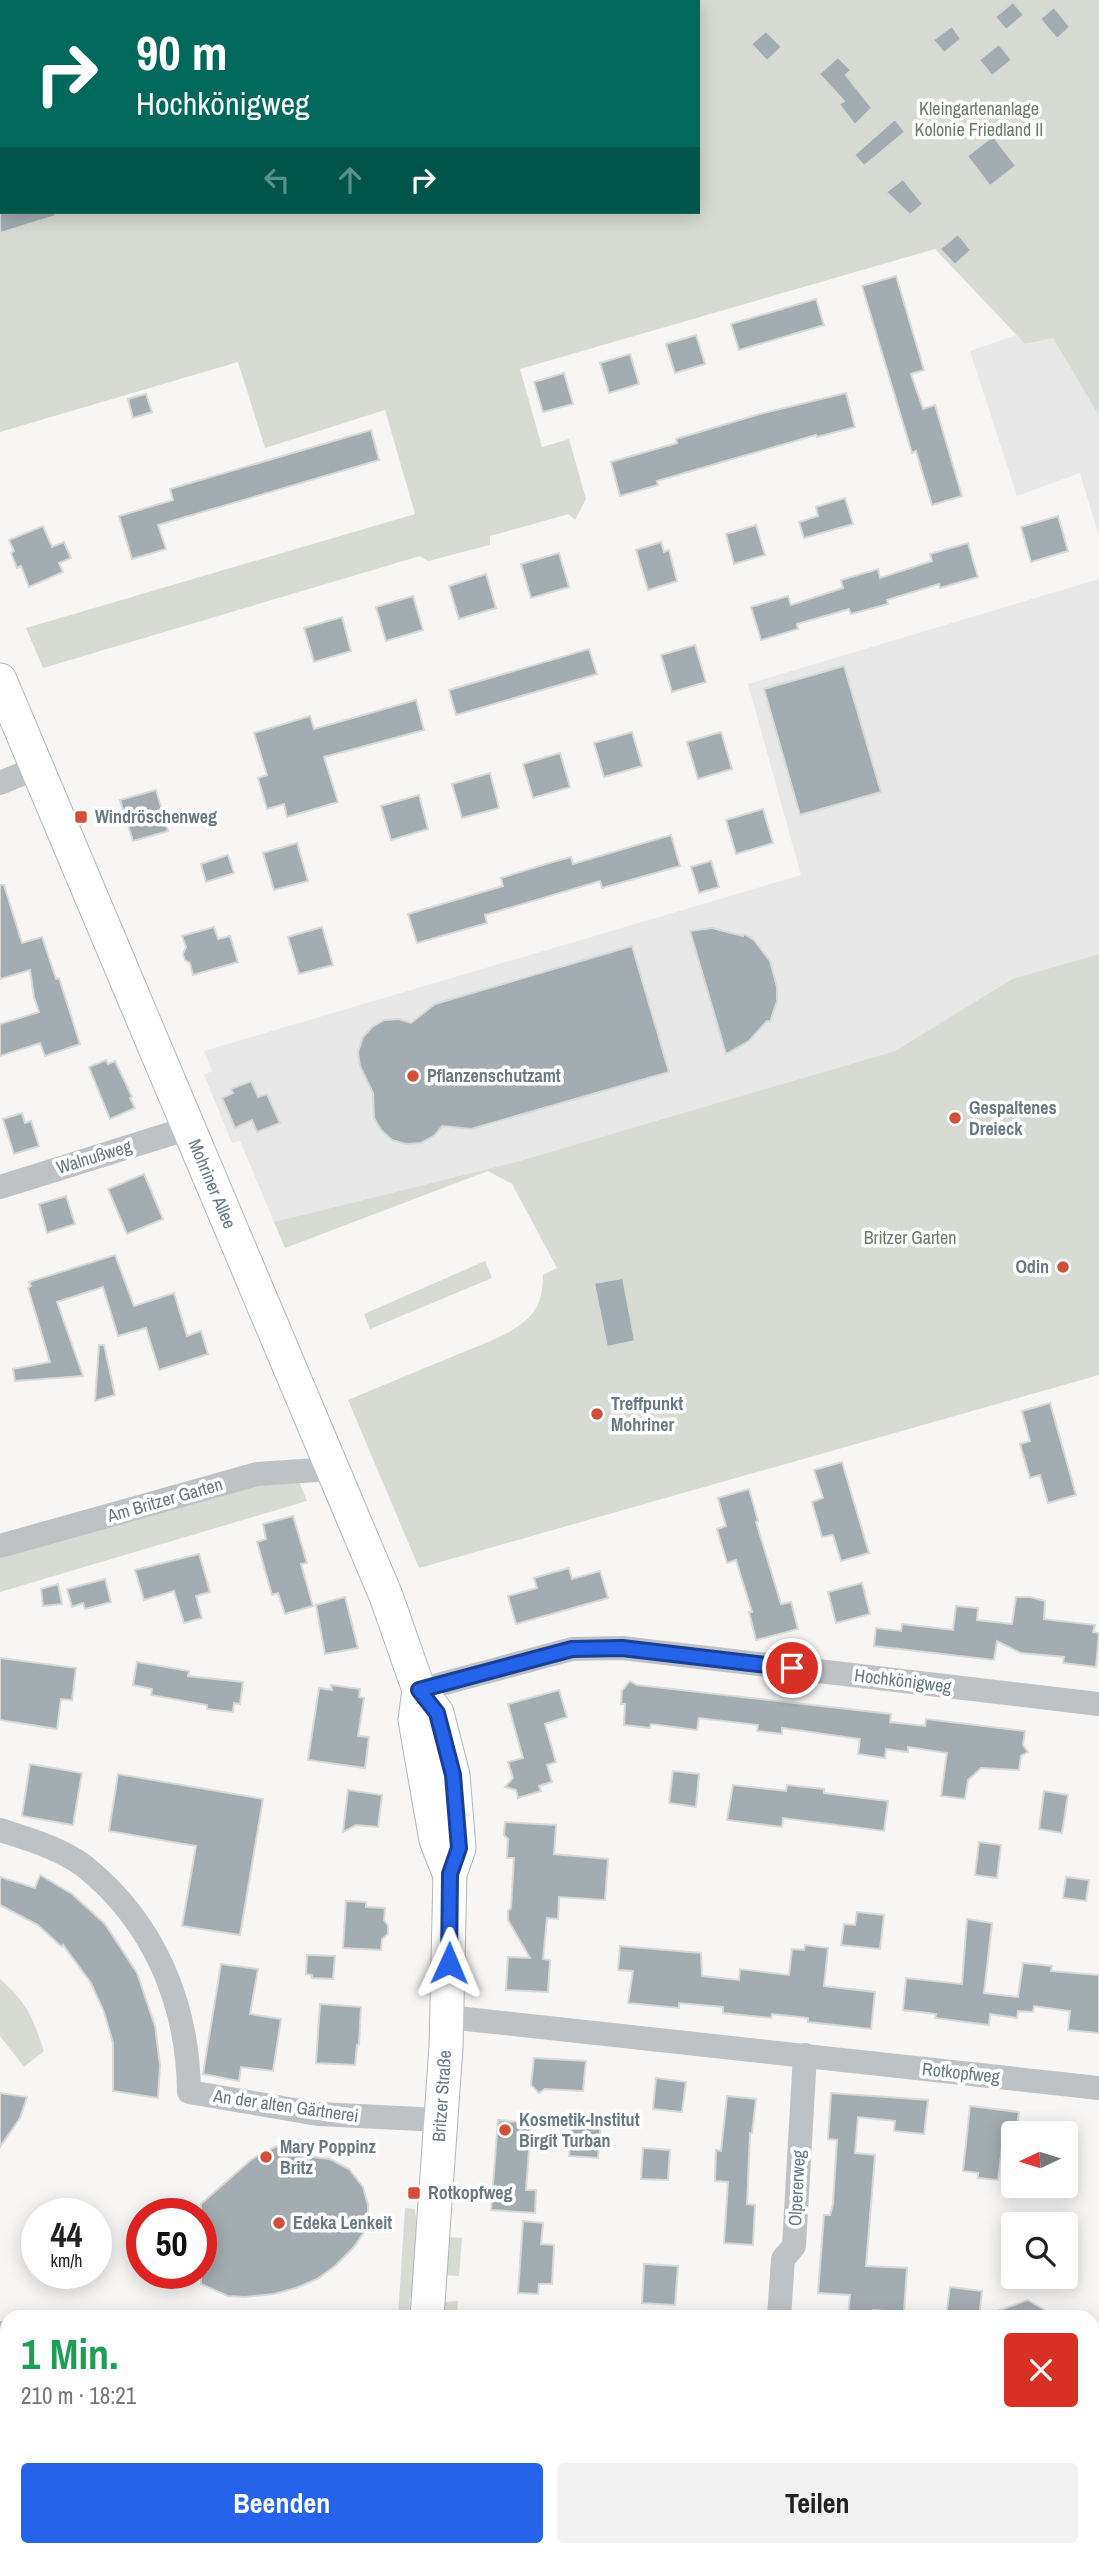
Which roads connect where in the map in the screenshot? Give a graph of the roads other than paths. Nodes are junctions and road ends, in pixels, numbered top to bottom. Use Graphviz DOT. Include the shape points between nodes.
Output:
graph roads {
  1 [pos="0,680"];
  2 [pos="37,768"];
  3 [pos="0,783"];
  4 [pos="189,1128"];
  5 [pos="0,1187"];
  6 [pos="331,1465"];
  7 [pos="0,1546"];
  8 [pos="419,1690"];
  9 [pos="1099,1704"];
  10 [pos="0,1830"];
  11 [pos="447,2017"];
  12 [pos="805,2055"];
  13 [pos="1099,2088"];
  14 [pos="440,2120"];
  15 [pos="427,2310"];
  16 [pos="779,2310"];
  1 -- 2 [label="main road, Mohriner Allee"];
  2 -- 3 [label="street"];
  2 -- 4 [label="main road, Mohriner Allee"];
  4 -- 5 [label="street, Walnußweg"];
  4 -- 6 [label="main road, Mohriner Allee"];
  6 -- 7 [label="street, Am Britzer Garten" via="265,1472"];
  6 -- 8 [label="main road, Mohriner Allee" via="386,1596"];
  8 -- 9 [label="street, Hochkönigweg" via="572,1649 597,1647"];
  8 -- 11 [label="main road, Britzer Straße" via="437,1713 453,1775 459,1848 450,1874"];
  10 -- 14 [label="street, An der alten Gärtnerei" via="40,1842 82,1865 129,1908 163,1965 178,2014 188,2092 318,2114"];
  11 -- 12 [label="street, Rotkopfweg"];
  11 -- 14 [label="main road, Britzer Straße"];
  12 -- 13 [label="street, Rotkopfweg"];
  12 -- 16 [label="street, Olpererweg" via="794,2246 783,2259"];
  14 -- 15 [label="main road, Britzer Straße"];
}
